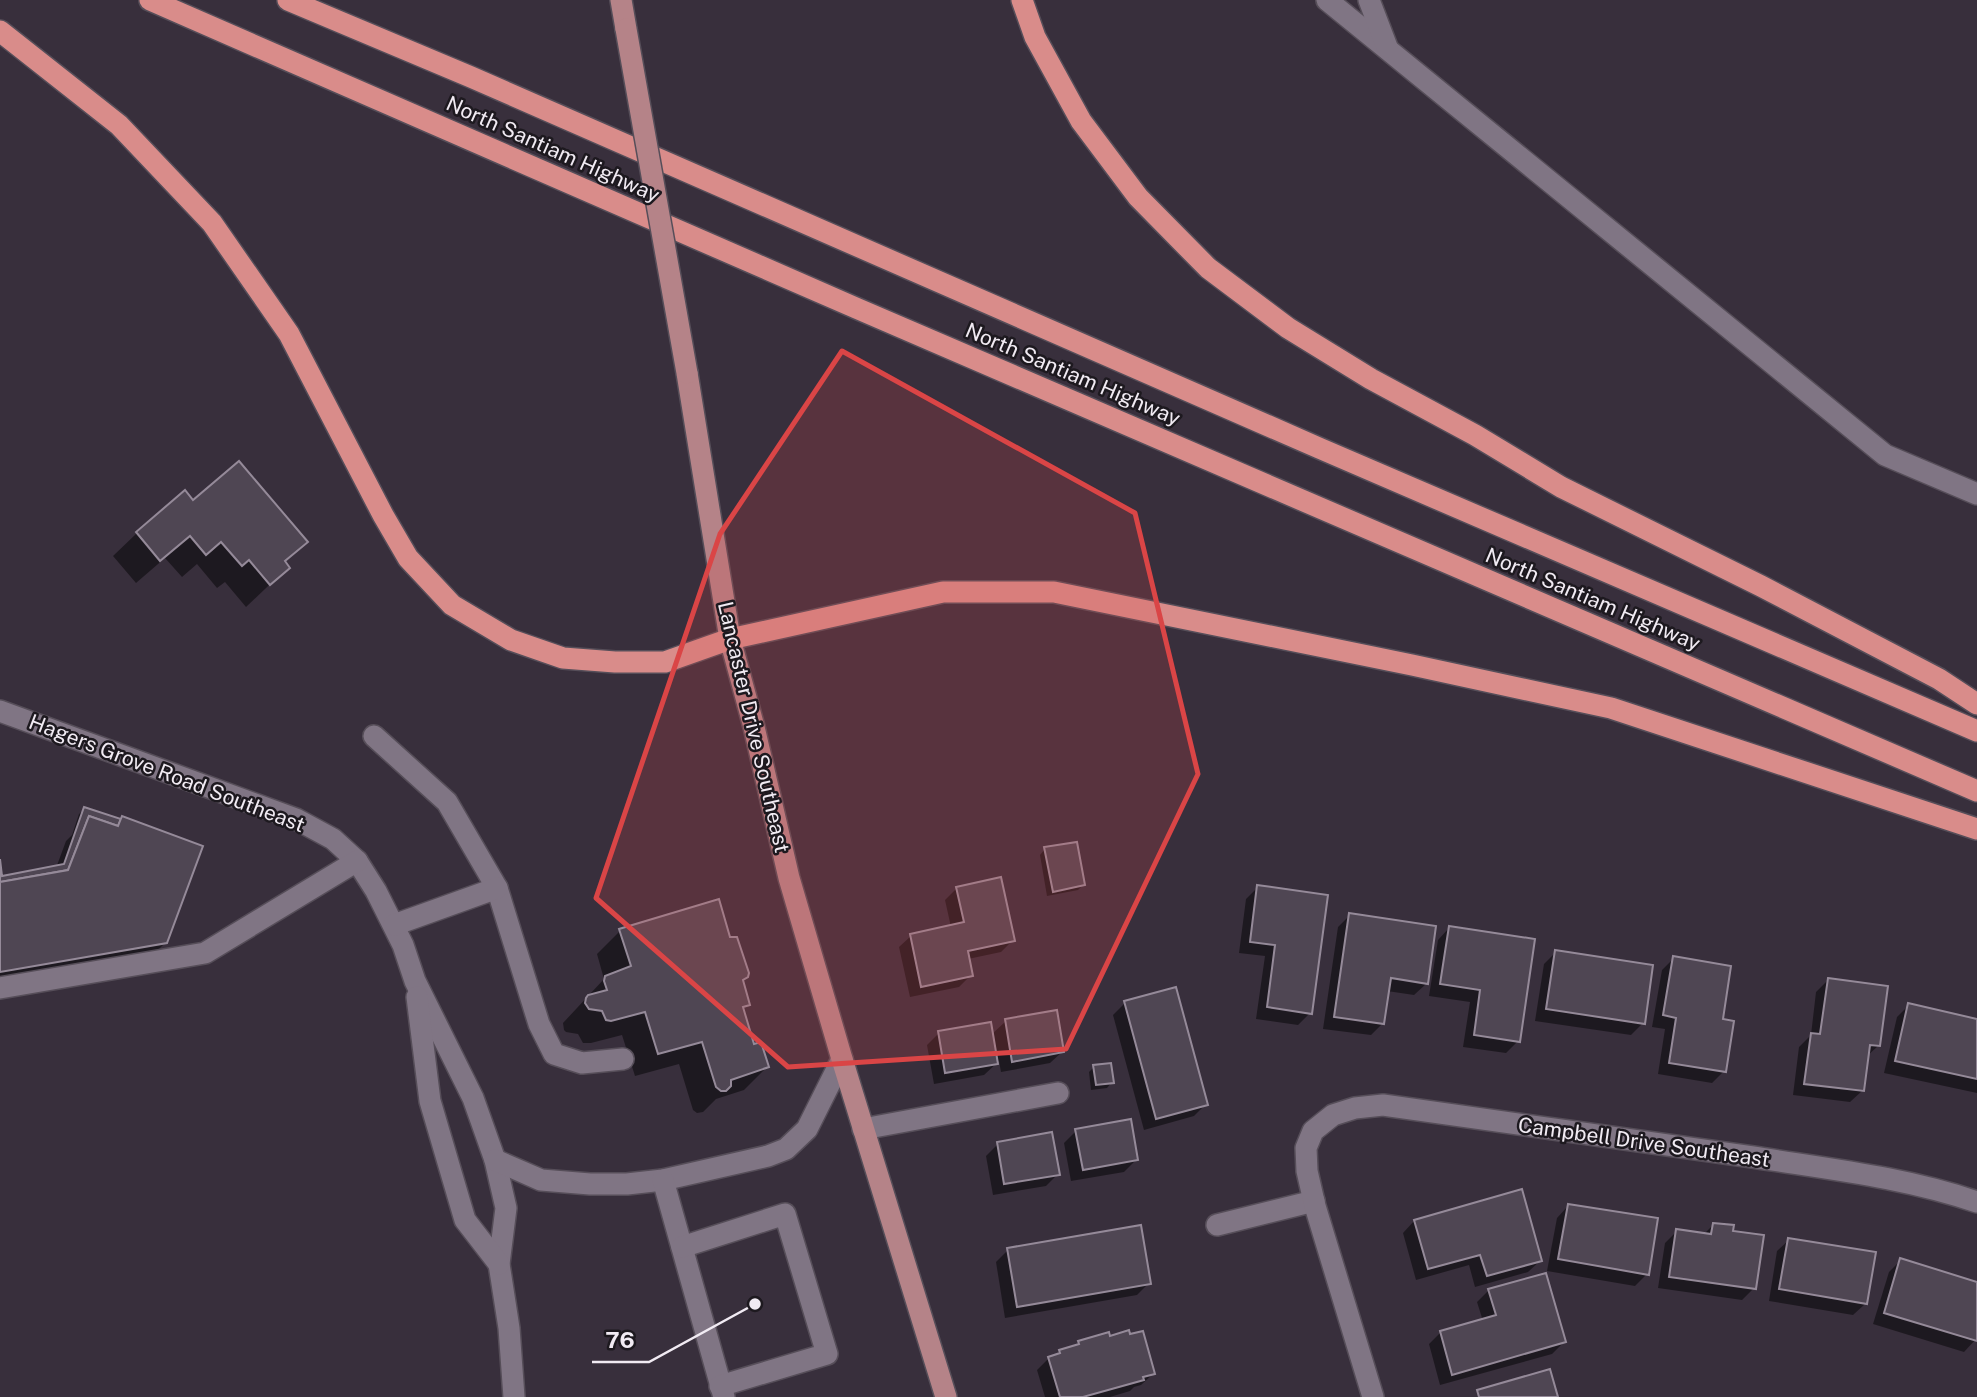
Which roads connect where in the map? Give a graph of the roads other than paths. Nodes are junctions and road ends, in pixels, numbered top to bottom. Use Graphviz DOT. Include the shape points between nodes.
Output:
graph roads {
  1 [pos="150,0"];
  2 [pos="288,0"];
  3 [pos="621,0"];
  4 [pos="1022,0"];
  5 [pos="1326,0"];
  6 [pos="1369,0"];
  7 [pos="0,31"];
  8 [pos="1387,48"];
  9 [pos="1977,494"];
  10 [pos="730,639"];
  11 [pos="1977,704"];
  12 [pos="0,711"];
  13 [pos="1977,732"];
  14 [pos="374,736"];
  15 [pos="1977,791"];
  16 [pos="1977,829"];
  17 [pos="357,861"];
  18 [pos="497,888"];
  19 [pos="394,925"];
  20 [pos="415,981"];
  21 [pos="0,988"];
  22 [pos="622,1059"];
  23 [pos="842,1059"];
  24 [pos="1058,1093"];
  25 [pos="863,1129"];
  26 [pos="495,1160"];
  27 [pos="663,1180"];
  28 [pos="1314,1201"];
  29 [pos="1977,1202"];
  30 [pos="1217,1225"];
  31 [pos="682,1247"];
  32 [pos="499,1264"];
  33 [pos="722,1392"];
  34 [pos="514,1397"];
  35 [pos="946,1397"];
  36 [pos="1373,1397"];
  1 -- 15 [label="highway, North Santiam Highway"];
  2 -- 13 [label="highway, North Santiam Highway"];
  3 -- 10 [label="main road, Lancaster Drive Southeast, bridge"];
  4 -- 11 [label="highway" via="1035,37 1081,121 1138,197 1208,268 1288,328 1561,487 1903,660"];
  5 -- 8 [label="street"];
  6 -- 8 [label="street"];
  7 -- 10 [label="highway" via="119,125 212,223 289,334 408,558 452,605 511,640 564,658 664,662"];
  8 -- 9 [label="street" via="1885,455"];
  10 -- 16 [label="highway" via="943,592 1054,592 1611,708"];
  10 -- 23 [label="main road, Lancaster Drive Southeast" via="789,878"];
  12 -- 17 [label="street, Hagers Grove Road Southeast" via="296,819 333,839"];
  14 -- 18 [label="street" via="447,802"];
  17 -- 19 [label="street, Hagers Grove Road Southeast"];
  17 -- 21 [label="street" via="205,953"];
  18 -- 19 [label="street"];
  18 -- 22 [label="street" via="538,1024 554,1054 582,1063"];
  19 -- 20 [label="street, Hagers Grove Road Southeast"];
  20 -- 26 [label="street, Hagers Grove Road Southeast" via="473,1098"];
  20 -- 32 [label="street, Hagers Grove Road Southeast" via="430,1101 465,1220"];
  23 -- 25 [label="main road, Lancaster Drive Southeast"];
  23 -- 27 [label="street" via="807,1129 786,1149"];
  24 -- 25 [label="street"];
  25 -- 35 [label="main road, Lancaster Drive Southeast"];
  26 -- 27 [label="street" via="541,1180 627,1184"];
  26 -- 32 [label="street, Hagers Grove Road Southeast" via="506,1208"];
  27 -- 31 [label="street"];
  28 -- 29 [label="street, Campbell Drive Southeast" via="1306,1148 1313,1131 1333,1115 1383,1105 1879,1176"];
  28 -- 30 [label="street"];
  28 -- 36 [label="street"];
  31 -- 33 [label="street"];
  31 -- 33 [label="street" via="785,1214 827,1354"];
  32 -- 34 [label="street, Hagers Grove Road Southeast"];
}
